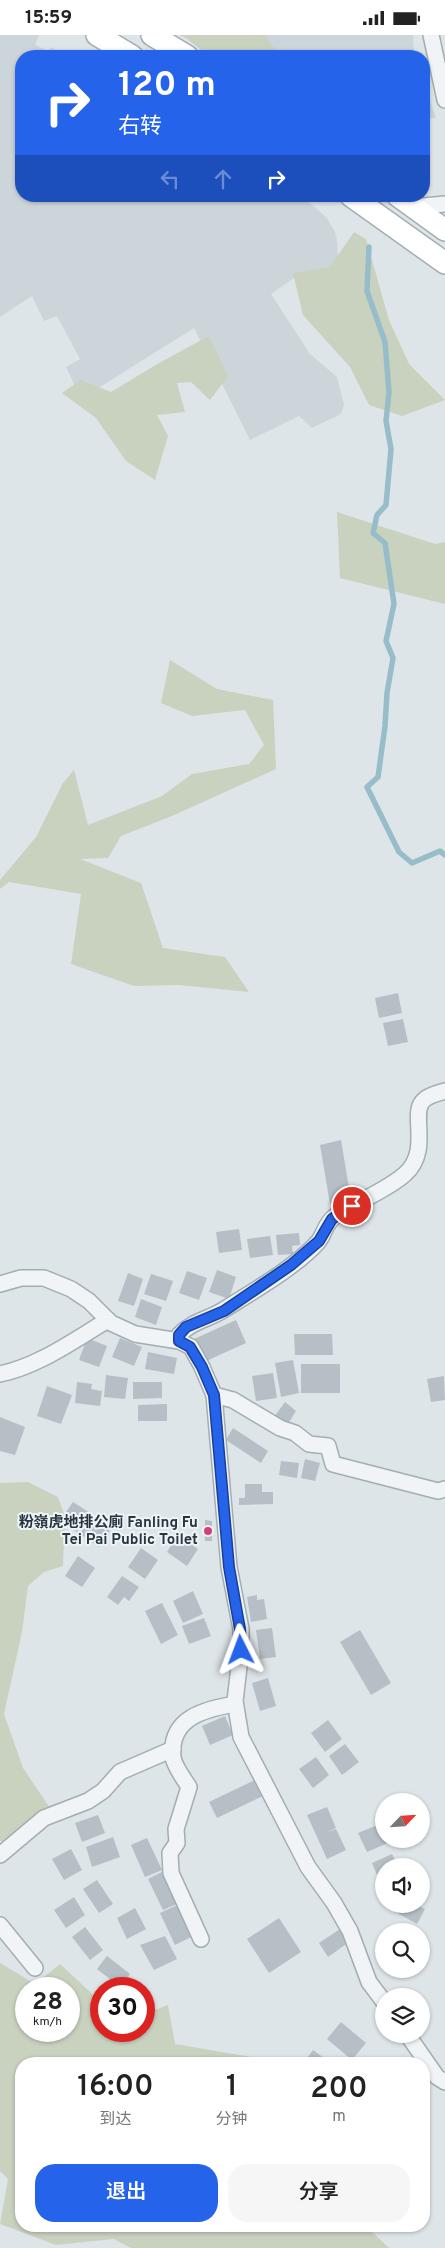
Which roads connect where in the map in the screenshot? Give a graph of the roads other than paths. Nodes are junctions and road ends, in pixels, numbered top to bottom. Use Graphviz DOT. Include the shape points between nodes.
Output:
graph roads {
  1 [pos="97,35"];
  2 [pos="152,35"];
  3 [pos="431,35"];
  4 [pos="122,50"];
  5 [pos="177,50"];
  6 [pos="445,100"];
  7 [pos="360,202"];
  8 [pos="407,202"];
  9 [pos="419,202"];
  10 [pos="445,204"];
  11 [pos="445,230"];
  12 [pos="445,263"];
  13 [pos="445,1091"];
  14 [pos="0,1284"];
  15 [pos="108,1320"];
  16 [pos="179,1341"];
  17 [pos="0,1374"];
  18 [pos="214,1395"];
  19 [pos="445,1489"];
  20 [pos="235,1704"];
  21 [pos="173,1749"];
  22 [pos="0,1855"];
  23 [pos="0,1925"];
  24 [pos="201,1939"];
  25 [pos="35,1968"];
  26 [pos="375,1990"];
  27 [pos="413,2043"];
  28 [pos="423,2057"];
  29 [pos="430,2067"];
  30 [pos="445,2083"];
  1 -- 4 [label="main road"];
  2 -- 5 [label="main road"];
  3 -- 6 [label="street"];
  7 -- 12 [label="main road"];
  8 -- 11 [label="main road"];
  9 -- 10 [label="street"];
  13 -- 16 [label="street" via="425,1098 421,1103 418,1117 420,1150 416,1162 405,1174 332,1219 319,1241 291,1265 224,1311 186,1327 179,1335"];
  14 -- 15 [label="street" via="20,1278 44,1278 71,1289"];
  15 -- 16 [label="street" via="135,1334"];
  15 -- 17 [label="street" via="54,1352"];
  16 -- 18 [label="street" via="190,1347"];
  18 -- 19 [label="street" via="233,1400 280,1428 295,1433 309,1444 328,1446 333,1464 438,1491"];
  18 -- 20 [label="street" via="229,1567 240,1629"];
  20 -- 21 [label="street" via="210,1708 187,1720 174,1740"];
  20 -- 26 [label="street" via="241,1737 308,1867 350,1931"];
  21 -- 22 [label="street" via="120,1772 103,1791 88,1801 44,1818"];
  21 -- 24 [label="street" via="173,1759 189,1787 176,1829 177,1843 170,1853 170,1873"];
  23 -- 25 [label="street"];
  27 -- 28 [label="street"];
  29 -- 30 [label="street"];
}
